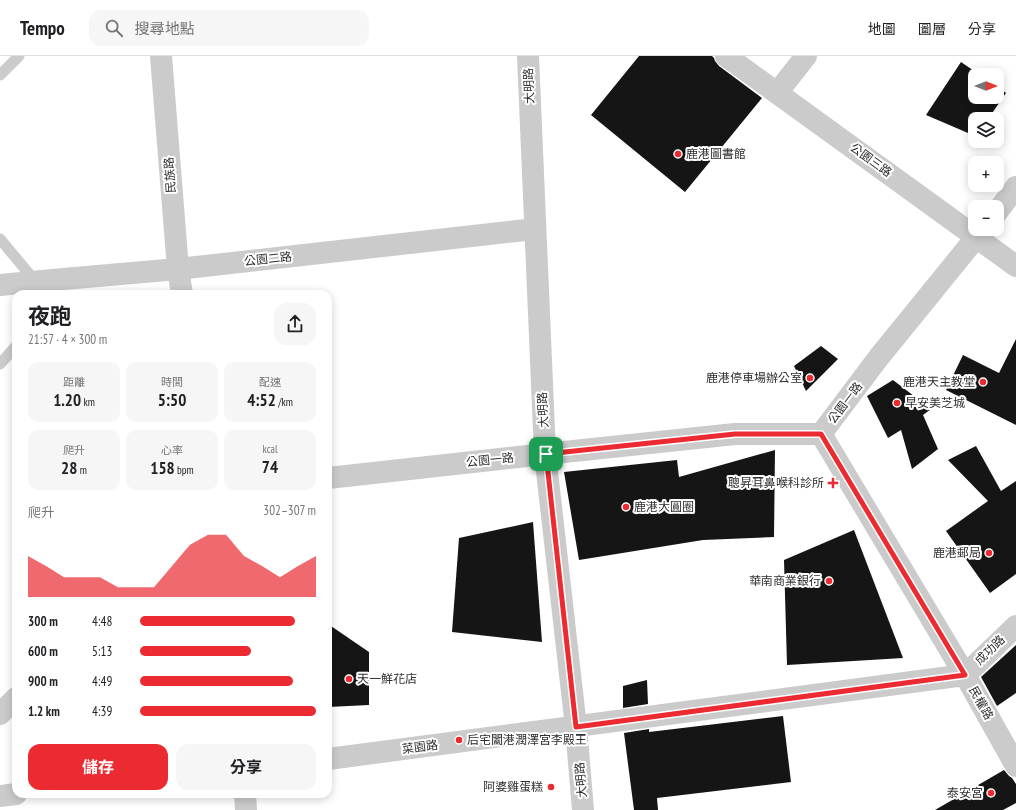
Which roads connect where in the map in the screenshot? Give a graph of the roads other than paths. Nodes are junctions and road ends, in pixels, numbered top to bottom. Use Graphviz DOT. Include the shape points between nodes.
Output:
graph roads {
  1 [pos="19,56"];
  2 [pos="161,56"];
  3 [pos="528,56"];
  4 [pos="726,56"];
  5 [pos="806,56"];
  6 [pos="0,75"];
  7 [pos="777,93"];
  8 [pos="1016,188"];
  9 [pos="1004,203"];
  10 [pos="968,225"];
  11 [pos="535,229"];
  12 [pos="978,236"];
  13 [pos="983,236"];
  14 [pos="0,239"];
  15 [pos="1016,266"];
  16 [pos="178,269"];
  17 [pos="45,285"];
  18 [pos="0,286"];
  19 [pos="181,290"];
  20 [pos="12,350"];
  21 [pos="0,364"];
  22 [pos="821,434"];
  23 [pos="546,454"];
  24 [pos="332,478"];
  25 [pos="1016,626"];
  26 [pos="965,675"];
  27 [pos="12,702"];
  28 [pos="0,714"];
  29 [pos="576,727"];
  30 [pos="332,758"];
  31 [pos="1016,766"];
  32 [pos="12,794"];
  33 [pos="0,796"];
  34 [pos="245,798"];
  35 [pos="246,810"];
  36 [pos="584,810"];
  1 -- 6 [label="lane"];
  2 -- 16 [label="street, 民族路"];
  3 -- 11 [label="street, 大明路"];
  4 -- 7 [label="street, 公園三路"];
  5 -- 7 [label="street"];
  7 -- 10 [label="street, 公園三路"];
  8 -- 9 [label="street"];
  11 -- 16 [label="street, 公園二路"];
  11 -- 23 [label="street, 大明路"];
  12 -- 22 [label="street, 公園一路"];
  13 -- 15 [label="street, 公園三路"];
  14 -- 17 [label="lane"];
  16 -- 17 [label="street, 公園二路"];
  16 -- 19 [label="street, 民族路"];
  17 -- 18 [label="street, 公園二路"];
  20 -- 21 [label="lane"];
  22 -- 23 [label="street, 公園一路" via="735,434"];
  22 -- 26 [label="street, 民權路"];
  23 -- 24 [label="street, 公園一路"];
  23 -- 29 [label="street, 大明路"];
  25 -- 26 [label="street, 成功路"];
  26 -- 29 [label="street, 菜園路"];
  26 -- 31 [label="street, 民權路"];
  27 -- 28 [label="street"];
  29 -- 30 [label="street, 菜園路"];
  29 -- 36 [label="street, 大明路"];
  32 -- 33 [label="street"];
  34 -- 35 [label="street"];
}
